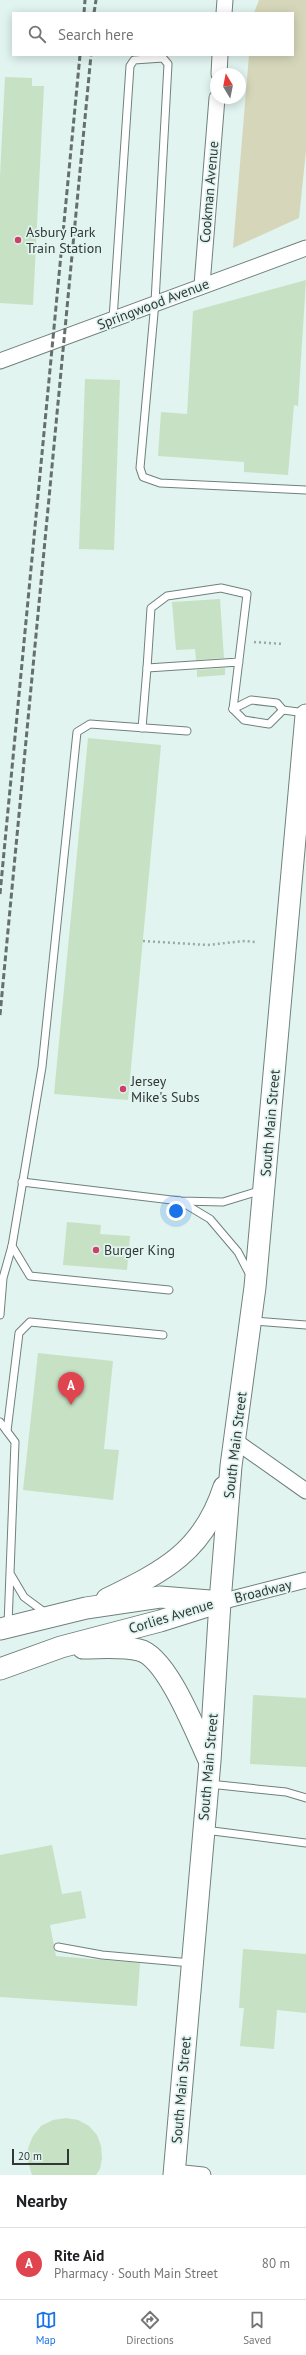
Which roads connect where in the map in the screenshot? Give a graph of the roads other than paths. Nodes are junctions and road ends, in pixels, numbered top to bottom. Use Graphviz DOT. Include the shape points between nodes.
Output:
graph roads {
  1 [pos="225,0"];
  2 [pos="224,12"];
  3 [pos="220,56"];
  4 [pos="219,68"];
  5 [pos="217,104"];
  6 [pos="306,248"];
  7 [pos="202,285"];
  8 [pos="155,302"];
  9 [pos="113,319"];
  10 [pos="0,361"];
  11 [pos="306,490"];
  12 [pos="239,662"];
  13 [pos="147,668"];
  14 [pos="233,709"];
  15 [pos="283,710"];
  16 [pos="306,714"];
  17 [pos="142,728"];
  18 [pos="187,731"];
  19 [pos="22,1182"];
  20 [pos="264,1189"];
  21 [pos="180,1201"];
  22 [pos="12,1246"];
  23 [pos="255,1287"];
  24 [pos="169,1290"];
  25 [pos="0,1315"];
  26 [pos="250,1321"];
  27 [pos="306,1325"];
  28 [pos="163,1335"];
  29 [pos="0,1422"];
  30 [pos="7,1432"];
  31 [pos="234,1440"];
  32 [pos="231,1466"];
  33 [pos="306,1491"];
  34 [pos="11,1574"];
  35 [pos="306,1580"];
  36 [pos="220,1602"];
  37 [pos="86,1608"];
  38 [pos="52,1617"];
  39 [pos="4,1628"];
  40 [pos="61,1647"];
  41 [pos="0,1669"];
  42 [pos="210,1761"];
  43 [pos="207,1784"];
  44 [pos="306,1798"];
  45 [pos="203,1830"];
  46 [pos="306,1843"];
  47 [pos="58,1947"];
  48 [pos="192,1963"];
  49 [pos="174,2174"];
  50 [pos="204,2175"];
  1 -- 2 [label="street"];
  3 -- 4 [label="street"];
  5 -- 7 [label="street, Cookman Avenue"];
  6 -- 7 [label="street, Springwood Avenue"];
  7 -- 8 [label="street, Springwood Avenue"];
  8 -- 9 [label="street, Springwood Avenue"];
  8 -- 9 [label="lane" via="168,64 163,58 134,60 130,66"];
  8 -- 11 [label="lane" via="140,468 143,477 160,484"];
  9 -- 10 [label="street, Springwood Avenue"];
  12 -- 13 [label="lane"];
  12 -- 13 [label="lane" via="247,594 221,588 167,596 150,608"];
  12 -- 14 [label="lane"];
  13 -- 17 [label="lane"];
  14 -- 15 [label="lane" via="251,700 277,703"];
  14 -- 15 [label="lane" via="244,720 269,724"];
  15 -- 16 [label="lane"];
  16 -- 20 [label="main road, South Main Street"];
  17 -- 18 [label="lane"];
  17 -- 19 [label="lane" via="90,724 77,732 42,1067"];
  19 -- 21 [label="lane"];
  19 -- 22 [label="lane"];
  20 -- 21 [label="lane" via="223,1202"];
  20 -- 23 [label="main road, South Main Street"];
  21 -- 23 [label="lane" via="210,1219 238,1252"];
  22 -- 24 [label="lane" via="30,1276"];
  22 -- 25 [label="lane" via="3,1278"];
  23 -- 26 [label="main road, South Main Street"];
  26 -- 27 [label="lane"];
  26 -- 31 [label="main road, South Main Street"];
  28 -- 30 [label="lane" via="30,1322 19,1333"];
  29 -- 30 [label="lane"];
  30 -- 34 [label="lane" via="15,1442"];
  31 -- 32 [label="main road, South Main Street"];
  31 -- 33 [label="street"];
  32 -- 36 [label="main road, South Main Street"];
  32 -- 37 [label="main road" via="221,1497 205,1528 189,1550 169,1567"];
  34 -- 38 [label="lane" via="24,1597"];
  34 -- 39 [label="lane"];
  35 -- 36 [label="street, Broadway"];
  36 -- 37 [label="main road, Corlies Avenue" via="160,1597"];
  36 -- 40 [label="main road, Corlies Avenue"];
  36 -- 42 [label="main road, South Main Street"];
  37 -- 38 [label="main road, Corlies Avenue"];
  38 -- 39 [label="main road, Corlies Avenue"];
  40 -- 41 [label="main road, Corlies Avenue"];
  40 -- 42 [label="main road" via="140,1650 163,1668"];
  42 -- 43 [label="main road, South Main Street"];
  43 -- 44 [label="lane" via="286,1792"];
  43 -- 45 [label="main road, South Main Street"];
  45 -- 46 [label="lane"];
  45 -- 48 [label="main road, South Main Street"];
  47 -- 48 [label="lane" via="102,1955"];
  48 -- 49 [label="main road, South Main Street"];
  49 -- 50 [label="street"];
}
